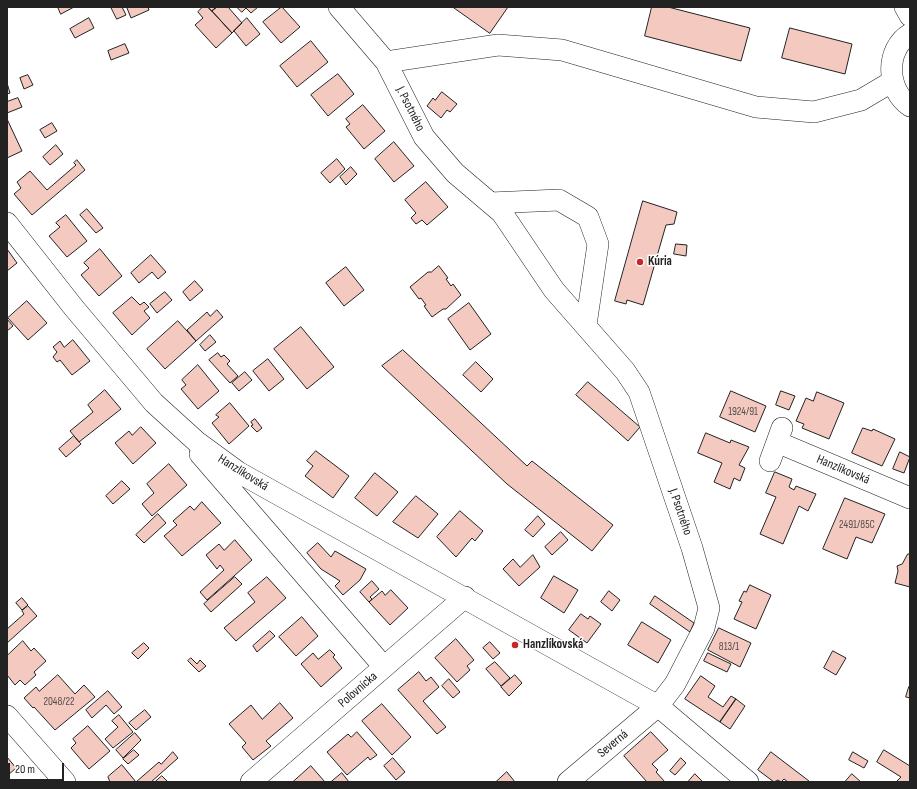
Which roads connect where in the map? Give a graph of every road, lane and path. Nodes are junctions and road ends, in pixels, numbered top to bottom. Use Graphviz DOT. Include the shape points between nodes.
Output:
graph roads {
  1 [pos="339,7"];
  2 [pos="905,7"];
  3 [pos="910,16"];
  4 [pos="910,34"];
  5 [pos="386,62"];
  6 [pos="893,81"];
  7 [pos="910,106"];
  8 [pos="490,203"];
  9 [pos="7,224"];
  10 [pos="586,325"];
  11 [pos="154,403"];
  12 [pos="770,461"];
  13 [pos="910,498"];
  14 [pos="465,597"];
  15 [pos="384,667"];
  16 [pos="658,706"];
  17 [pos="7,716"];
  18 [pos="65,782"];
  19 [pos="251,782"];
  20 [pos="568,782"];
  21 [pos="748,782"];
  1 -- 5 [label="street, J. Psotného"];
  2 -- 3 [label="street"];
  4 -- 6 [label="street" via="893,57"];
  5 -- 6 [label="street" via="498,45 562,50 756,107 814,112 861,100"];
  5 -- 8 [label="street, J. Psotného" via="424,137 455,173"];
  6 -- 7 [label="street" via="898,93"];
  8 -- 10 [label="street, J. Psotného" via="502,213 554,290"];
  8 -- 10 [label="street" via="559,200 588,217 598,244"];
  9 -- 11 [label="street, Hanzlíkovská"];
  10 -- 16 [label="street, J. Psotného" via="625,371 639,392 692,548 709,608 704,628 675,684"];
  11 -- 14 [label="street, Hanzlíkovská" via="197,442 238,472"];
  11 -- 15 [label="street, Hanzlíkovská"];
  12 -- 13 [label="street, Hanzlíkovská" via="779,435"];
  14 -- 15 [label="street, Poľovnícka"];
  14 -- 16 [label="street, Hanzlíkovská"];
  15 -- 19 [label="street, Poľovnícka"];
  16 -- 20 [label="street, Severná"];
  16 -- 21 [label="street, Hanzlíkovská"];
  17 -- 18 [label="street"];
}
